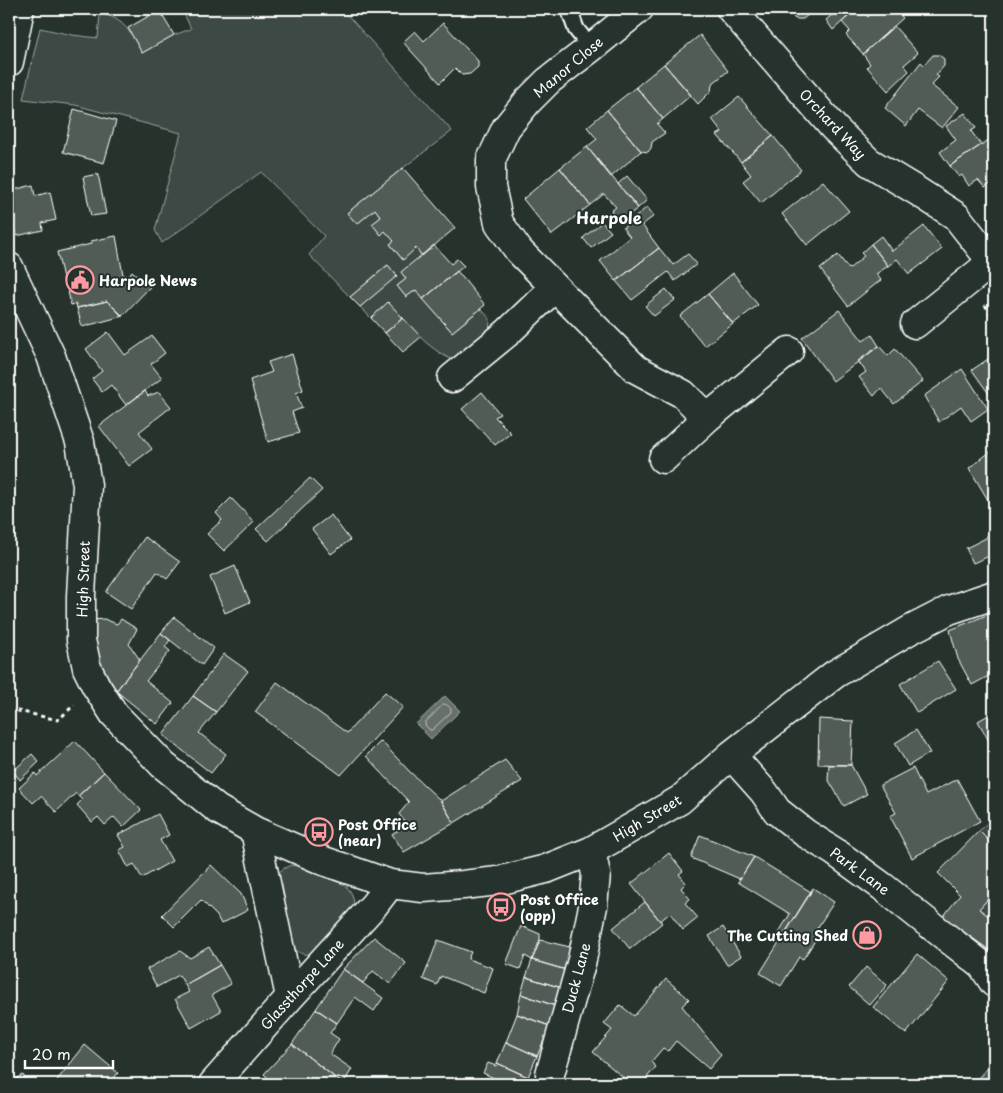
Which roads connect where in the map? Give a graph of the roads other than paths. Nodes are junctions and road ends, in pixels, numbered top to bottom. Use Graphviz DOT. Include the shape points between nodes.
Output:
graph roads {
  1 [pos="20,9"];
  2 [pos="569,9"];
  3 [pos="639,9"];
  4 [pos="731,9"];
  5 [pos="591,48"];
  6 [pos="9,62"];
  7 [pos="993,263"];
  8 [pos="9,267"];
  9 [pos="554,288"];
  10 [pos="915,324"];
  11 [pos="789,351"];
  12 [pos="452,378"];
  13 [pos="707,418"];
  14 [pos="663,459"];
  15 [pos="994,595"];
  16 [pos="731,755"];
  17 [pos="255,831"];
  18 [pos="592,851"];
  19 [pos="390,884"];
  20 [pos="994,983"];
  21 [pos="290,997"];
  22 [pos="550,1074"];
  23 [pos="214,1084"];
  1 -- 6 [label="street"];
  2 -- 5 [label="lane" via="576,29"];
  3 -- 5 [label="street, Manor Close"];
  4 -- 7 [label="street, Orchard Way" via="834,128 868,162 956,216"];
  5 -- 9 [label="street, Manor Close" via="528,101 506,128 491,160 491,187 499,223 519,251"];
  7 -- 10 [label="street, Orchard Way"];
  8 -- 17 [label="street, High Street" via="51,356 80,442 87,485 81,596 81,640 87,668 114,714 163,765 217,809"];
  9 -- 12 [label="street" via="507,333"];
  9 -- 13 [label="street, Manor Close" via="636,370 683,394"];
  11 -- 13 [label="street"];
  13 -- 14 [label="street"];
  15 -- 16 [label="street, High Street" via="949,610 835,674"];
  16 -- 18 [label="street, High Street" via="680,800"];
  16 -- 20 [label="street, Park Lane" via="777,811 924,919 982,966"];
  17 -- 19 [label="street, High Street" via="324,861"];
  17 -- 21 [label="street"];
  18 -- 19 [label="street, High Street" via="546,869 498,881 423,888"];
  18 -- 22 [label="street, Duck Lane" via="596,874 593,906 582,960"];
  19 -- 21 [label="street, Glassthorpe Lane"];
  21 -- 23 [label="street, Glassthorpe Lane"];
}
